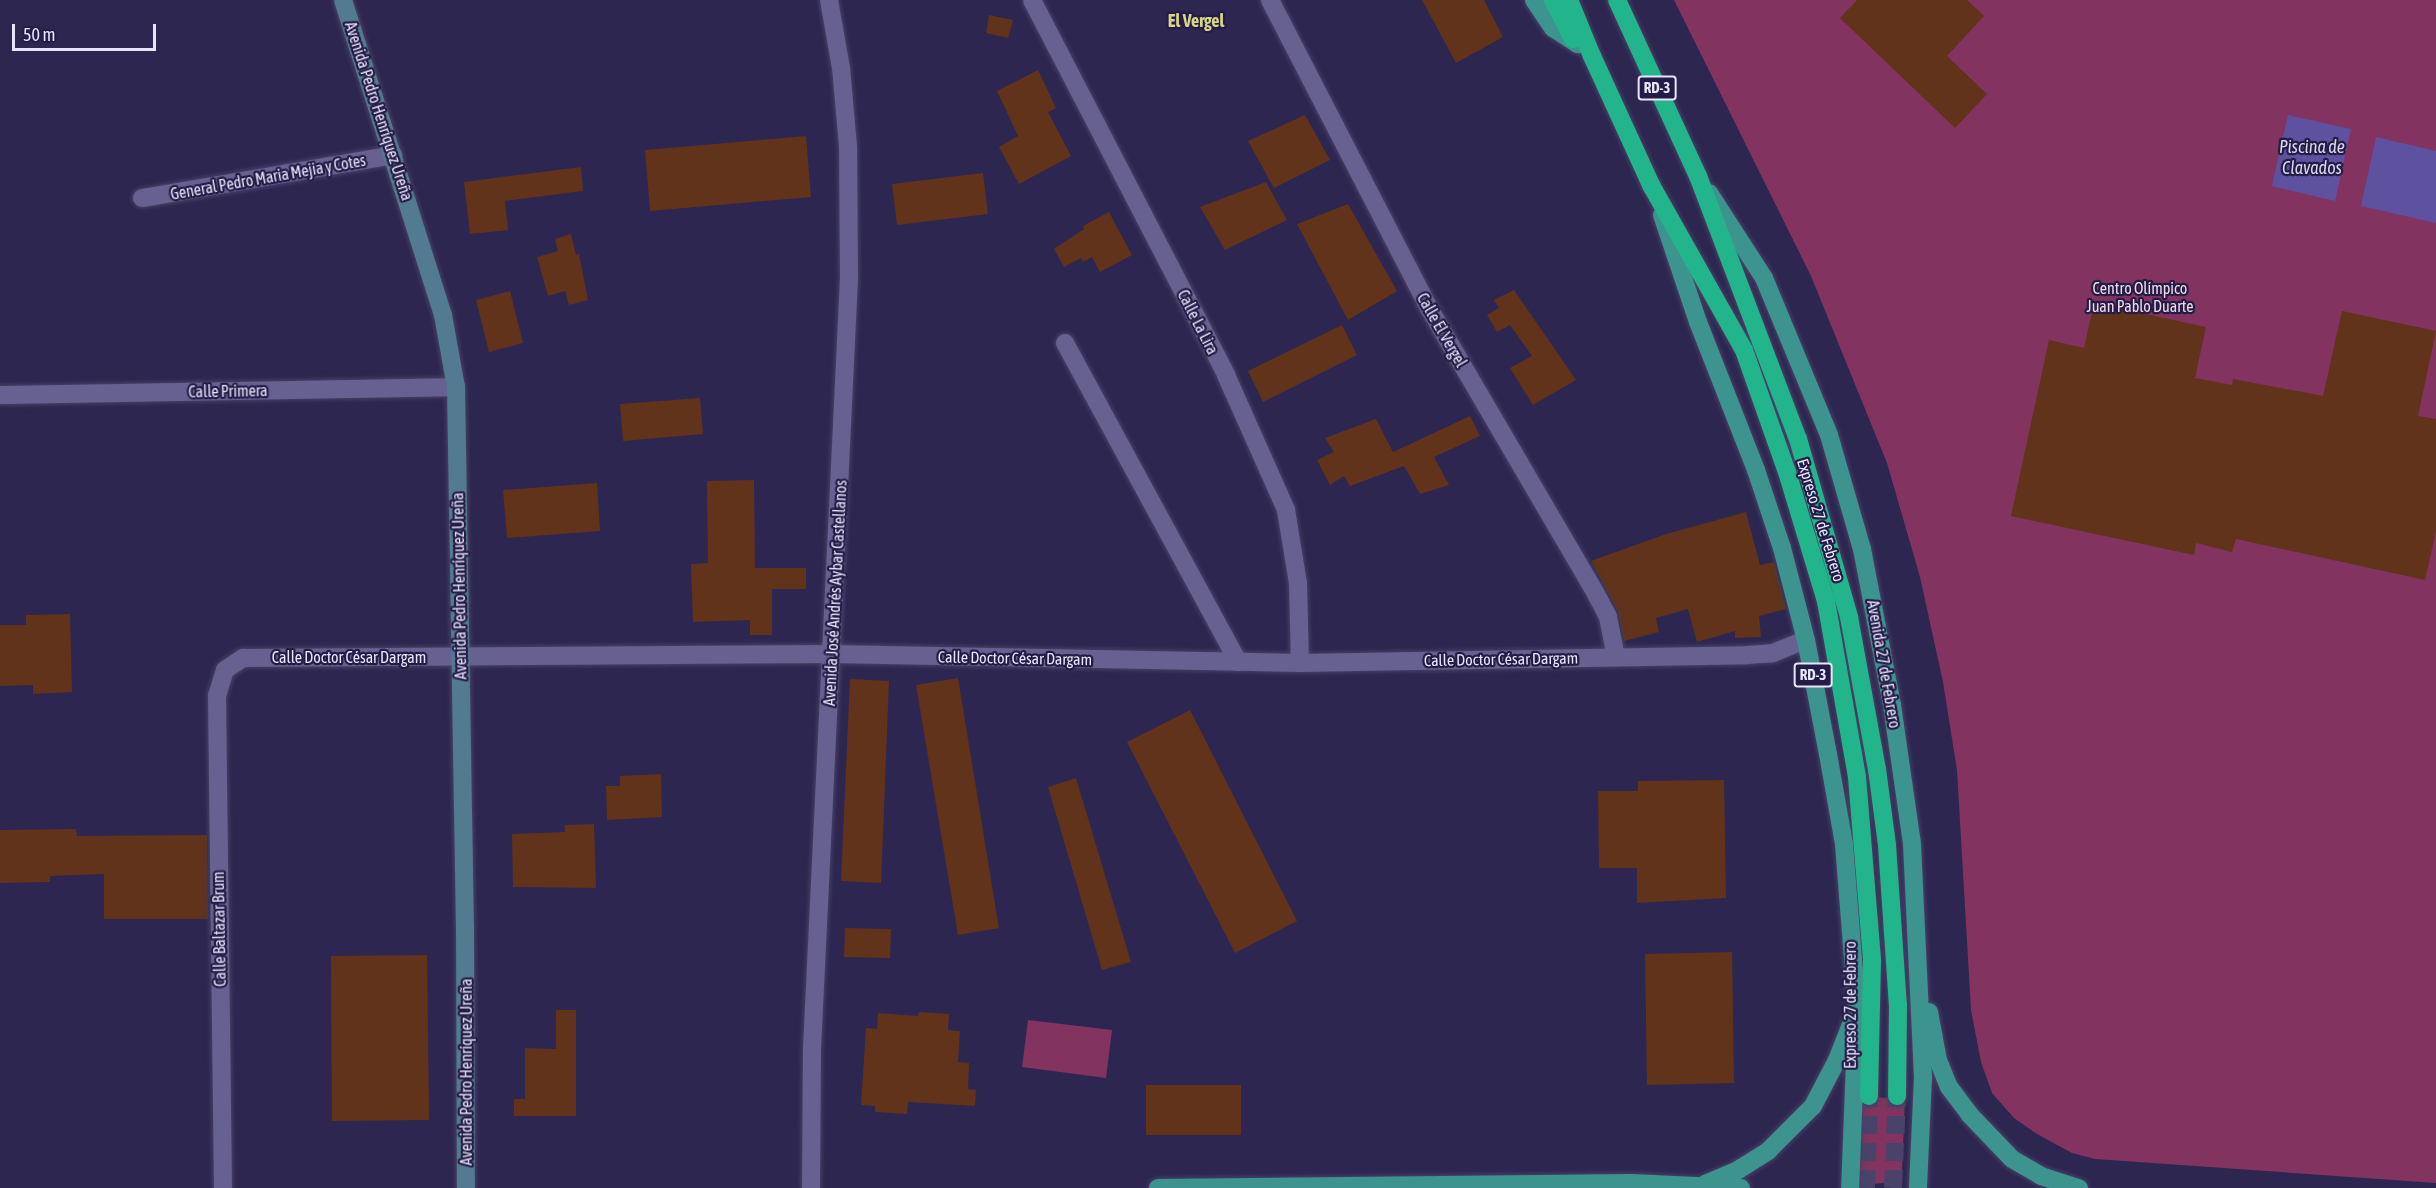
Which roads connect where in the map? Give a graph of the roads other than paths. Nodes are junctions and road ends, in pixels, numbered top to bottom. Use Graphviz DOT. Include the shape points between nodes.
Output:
graph roads {
  1 [pos="343,0"];
  2 [pos="829,0"];
  3 [pos="1032,0"];
  4 [pos="1270,0"];
  5 [pos="1534,0"];
  6 [pos="1553,0"];
  7 [pos="1569,0"];
  8 [pos="1617,0"];
  9 [pos="1573,39"];
  10 [pos="1592,57"];
  11 [pos="393,155"];
  12 [pos="1698,176"];
  13 [pos="1651,185"];
  14 [pos="142,198"];
  15 [pos="1065,343"];
  16 [pos="456,387"];
  17 [pos="0,395"];
  18 [pos="1806,640"];
  19 [pos="832,654"];
  20 [pos="460,656"];
  21 [pos="1616,657"];
  22 [pos="1238,662"];
  23 [pos="1300,663"];
  24 [pos="225,670"];
  25 [pos="1917,952"];
  26 [pos="1857,1009"];
  27 [pos="1869,1096"];
  28 [pos="1897,1096"];
  29 [pos="1699,1186"];
  30 [pos="224,1188"];
  31 [pos="466,1188"];
  32 [pos="811,1188"];
  33 [pos="1158,1188"];
  34 [pos="1741,1188"];
  35 [pos="1850,1188"];
  36 [pos="1918,1188"];
  37 [pos="2079,1188"];
  1 -- 11 [label="main road, Avenida Pedro Henríquez Ureña"];
  2 -- 19 [label="street, Avenida José Andrés Aybar Castellanos" via="841,68 848,146 849,266"];
  3 -- 23 [label="street, Calle La Lira" via="1226,375 1286,510 1298,584"];
  4 -- 21 [label="street, Calle El Vergel" via="1429,309 1596,594 1608,617"];
  5 -- 9 [label="main road, RD-3" via="1553,28"];
  6 -- 9 [label="highway"];
  7 -- 10 [label="highway, Expreso 27 de Febrero / RD-3"];
  8 -- 12 [label="highway, Expreso 27 de Febrero / RD-3"];
  9 -- 10 [label="main road, RD-3"];
  10 -- 13 [label="highway, Expreso 27 de Febrero / RD-3"];
  11 -- 14 [label="street, General Pedro Maria Mejia y Cotes"];
  11 -- 16 [label="main road, Avenida Pedro Henríquez Ureña" via="443,315"];
  12 -- 25 [label="main road, Avenida 27 de Febrero / RD-3" via="1764,278 1829,435 1862,549 1892,705 1912,844"];
  12 -- 28 [label="highway, Expreso 27 de Febrero / RD-3" via="1798,439 1850,617 1887,845 1898,1005"];
  13 -- 18 [label="main road, RD-3" via="1698,322 1756,470"];
  13 -- 27 [label="highway, Expreso 27 de Febrero / RD-3" via="1744,350 1826,601 1857,777 1872,961"];
  15 -- 22 [label="street"];
  16 -- 17 [label="street, Calle Primera"];
  16 -- 20 [label="main road, Avenida Pedro Henríquez Ureña"];
  18 -- 21 [label="street, Calle Doctor César Dargam" via="1773,653"];
  18 -- 26 [label="main road, RD-3" via="1844,844"];
  19 -- 20 [label="street, Calle Doctor César Dargam"];
  19 -- 22 [label="street, Calle Doctor César Dargam"];
  19 -- 32 [label="street, Avenida José Andrés Aybar Castellanos" via="812,1049"];
  20 -- 24 [label="street, Calle Doctor César Dargam" via="243,658"];
  20 -- 31 [label="main road, Avenida Pedro Henríquez Ureña"];
  21 -- 23 [label="street, Calle Doctor César Dargam"];
  22 -- 23 [label="street, Calle Doctor César Dargam"];
  24 -- 30 [label="street, Calle Baltazar Brum" via="217,696"];
  25 -- 36 [label="main road, Avenida 27 de Febrero / RD-3" via="1923,1077"];
  25 -- 37 [label="main road" via="1938,1060 1949,1087 2012,1159 2041,1176"];
  26 -- 29 [label="main road" via="1813,1106 1768,1151 1722,1178"];
  26 -- 35 [label="main road, RD-3"];
  29 -- 33 [label="main road" via="1631,1183"];
  29 -- 34 [label="main road"];
}
